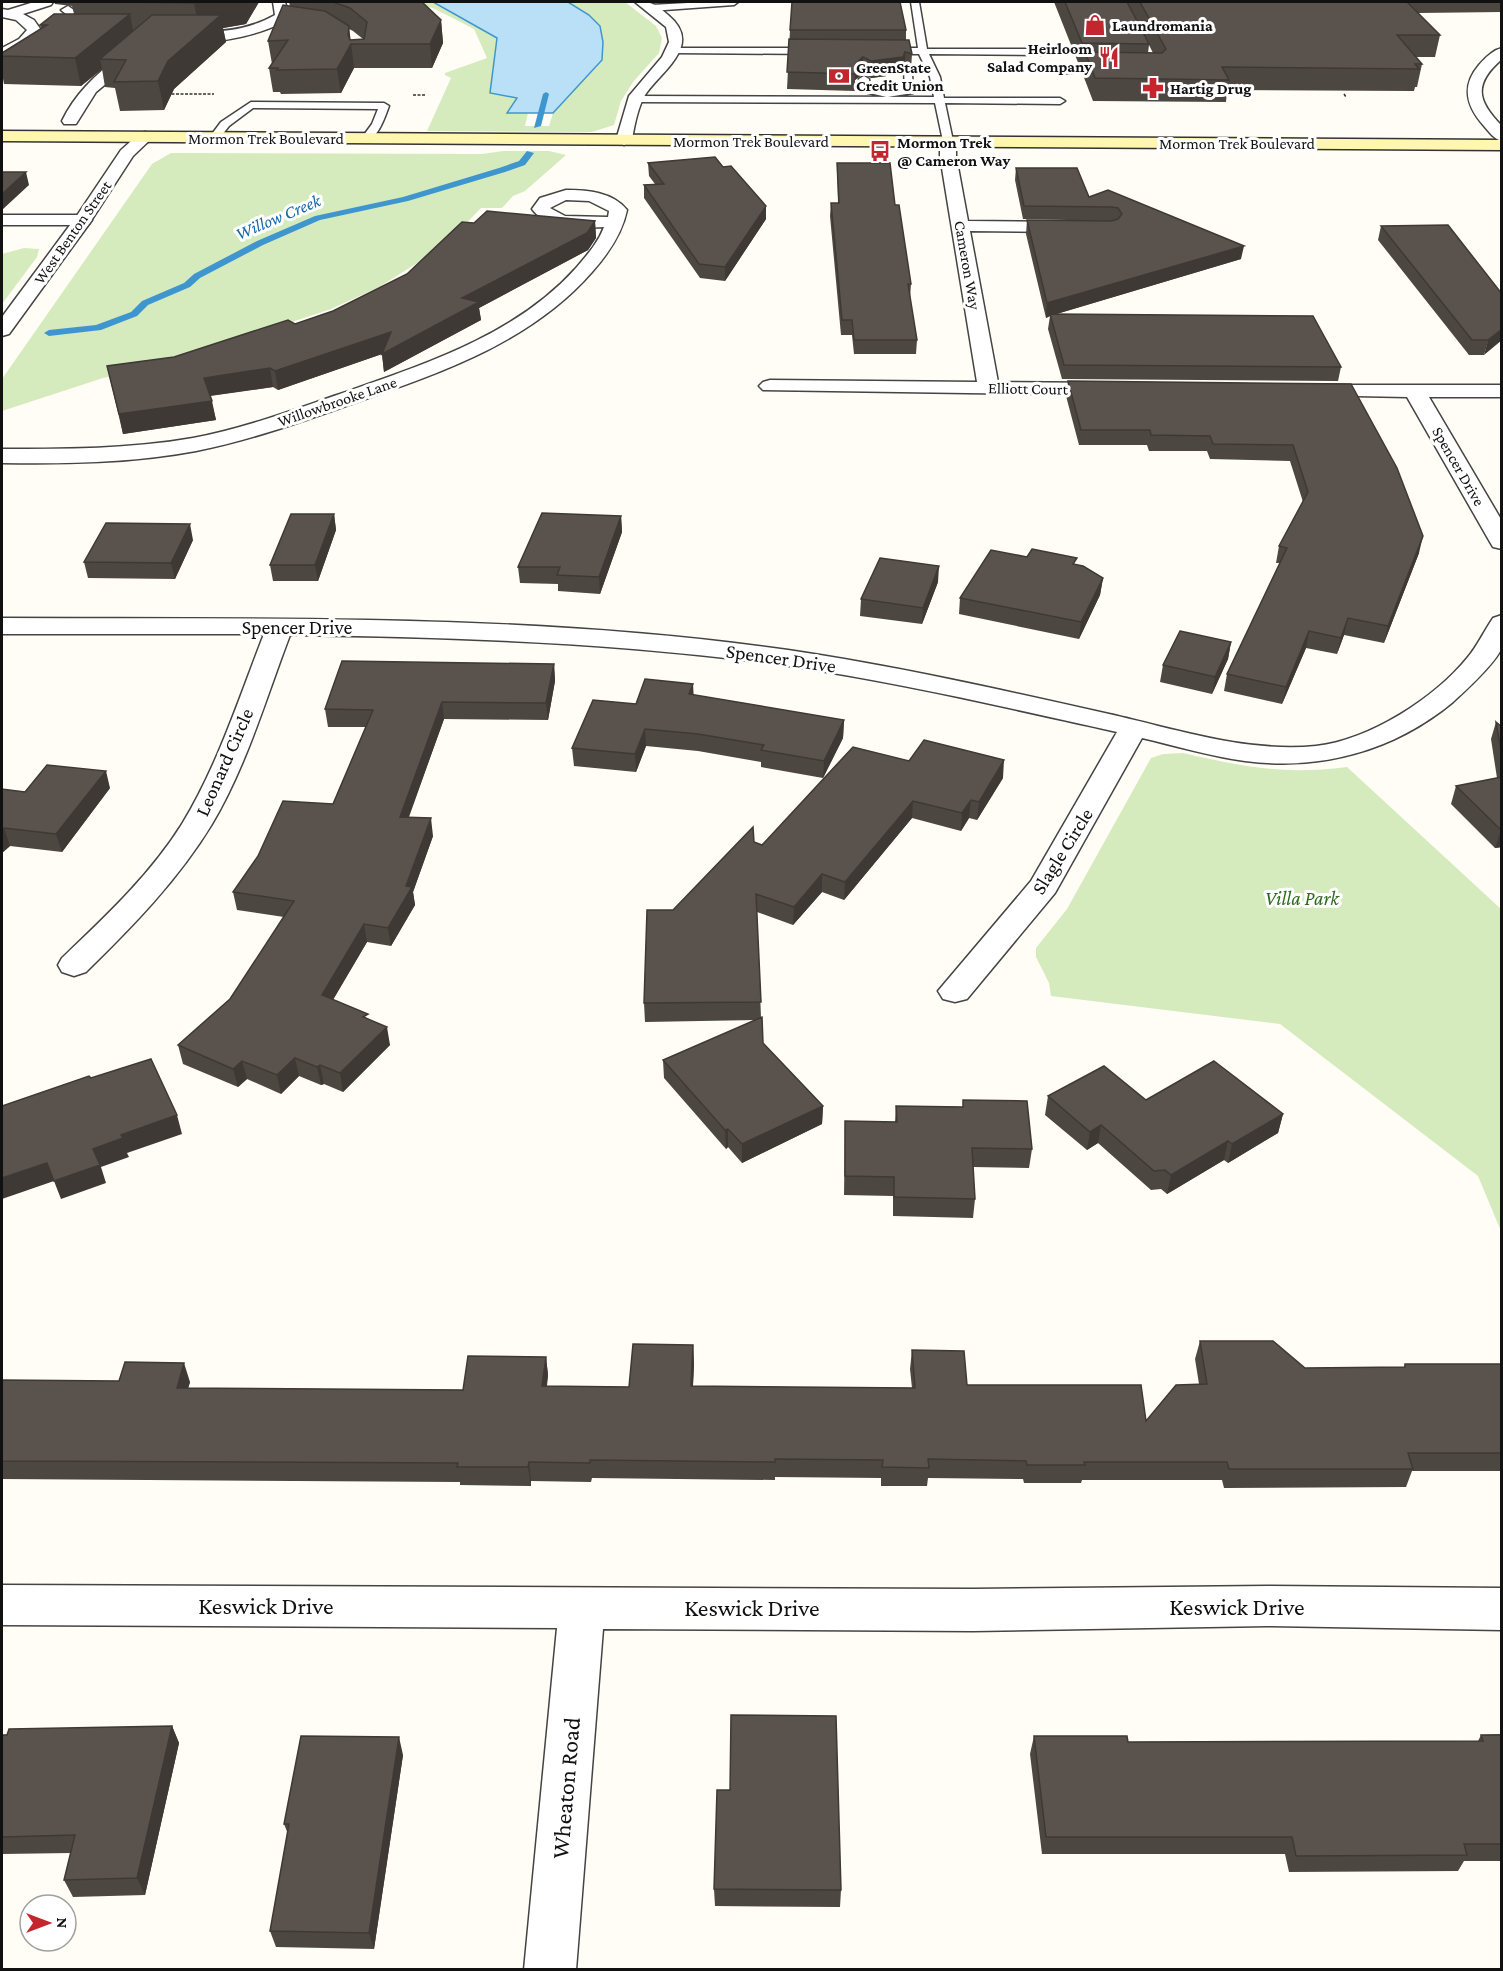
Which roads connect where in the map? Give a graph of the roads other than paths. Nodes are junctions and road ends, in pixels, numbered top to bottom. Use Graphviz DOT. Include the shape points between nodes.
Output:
graph roads {
  1 [pos="46,2"];
  2 [pos="279,2"];
  3 [pos="734,2"];
  4 [pos="915,2"];
  5 [pos="647,5"];
  6 [pos="68,10"];
  7 [pos="5,13"];
  8 [pos="277,20"];
  9 [pos="298,22"];
  10 [pos="62,34"];
  11 [pos="165,36"];
  12 [pos="147,42"];
  13 [pos="673,50"];
  14 [pos="825,51"];
  15 [pos="904,51"];
  16 [pos="923,51"];
  17 [pos="1042,51"];
  18 [pos="1502,52"];
  19 [pos="2,53"];
  20 [pos="878,54"];
  21 [pos="1049,70"];
  22 [pos="1122,71"];
  23 [pos="868,79"];
  24 [pos="896,83"];
  25 [pos="888,97"];
  26 [pos="636,99"];
  27 [pos="940,101"];
  28 [pos="1060,101"];
  29 [pos="70,121"];
  30 [pos="2,136"];
  31 [pos="1502,136"];
  32 [pos="145,137"];
  33 [pos="214,138"];
  34 [pos="366,139"];
  35 [pos="624,140"];
  36 [pos="948,141"];
  37 [pos="1502,145"];
  38 [pos="2,220"];
  39 [pos="83,220"];
  40 [pos="616,222"];
  41 [pos="961,226"];
  42 [pos="1087,227"];
  43 [pos="2,330"];
  44 [pos="770,386"];
  45 [pos="989,388"];
  46 [pos="1131,389"];
  47 [pos="1297,391"];
  48 [pos="1502,391"];
  49 [pos="1415,392"];
  50 [pos="2,456"];
  51 [pos="1502,542"];
  52 [pos="1502,623"];
  53 [pos="2,626"];
  54 [pos="280,627"];
  55 [pos="1133,729"];
  56 [pos="74,965"];
  57 [pos="955,991"];
  58 [pos="2,1605"];
  59 [pos="582,1607"];
  60 [pos="1502,1609"];
  61 [pos="550,1970"];
  1 -- 7 [label="street"];
  2 -- 8 [label="street" via="282,17"];
  3 -- 5 [label="lane"];
  4 -- 16 [label="lane"];
  5 -- 13 [label="street" via="676,34"];
  6 -- 10 [label="street" via="83,21 84,33"];
  7 -- 19 [label="street" via="24,19 37,36"];
  8 -- 9 [label="street"];
  8 -- 11 [label="street" via="234,33"];
  12 -- 29 [label="street" via="94,83 78,102"];
  13 -- 14 [label="lane"];
  13 -- 26 [label="street"];
  15 -- 16 [label="lane"];
  15 -- 20 [label="lane" via="893,56"];
  15 -- 25 [label="lane" via="910,91"];
  16 -- 17 [label="lane"];
  16 -- 27 [label="lane"];
  18 -- 31 [label="street" via="1486,64 1474,86 1476,104"];
  21 -- 22 [label="lane"];
  23 -- 25 [label="lane" via="865,91"];
  24 -- 25 [label="lane" via="897,91"];
  25 -- 26 [label="lane" via="733,104"];
  25 -- 27 [label="lane"];
  26 -- 35 [label="street"];
  27 -- 28 [label="lane"];
  27 -- 36 [label="lane"];
  30 -- 32 [label="main road, Mormon Trek Boulevard"];
  32 -- 33 [label="main road, Mormon Trek Boulevard"];
  32 -- 39 [label="street, West Benton Street" via="127,153"];
  33 -- 34 [label="main road, Mormon Trek Boulevard"];
  33 -- 34 [label="lane" via="225,124 251,105 384,106"];
  34 -- 35 [label="main road, Mormon Trek Boulevard"];
  35 -- 36 [label="main road, Mormon Trek Boulevard"];
  36 -- 37 [label="main road, Mormon Trek Boulevard"];
  36 -- 41 [label="street, Cameron Way"];
  38 -- 39 [label="street"];
  39 -- 43 [label="street, West Benton Street"];
  40 -- 50 [label="street, Willowbrooke Lane" via="606,244 576,283 550,306 480,347 418,373 245,432 196,444 90,456"];
  41 -- 42 [label="street"];
  41 -- 45 [label="street, Cameron Way"];
  44 -- 45 [label="street, Elliott Court"];
  45 -- 46 [label="street, Elliott Court"];
  47 -- 49 [label="street"];
  48 -- 49 [label="street"];
  49 -- 51 [label="street, Spencer Drive"];
  52 -- 55 [label="street, Spencer Drive" via="1469,674 1437,702 1388,731 1343,749 1289,756 1254,753"];
  53 -- 54 [label="street, Spencer Drive"];
  54 -- 55 [label="street, Spencer Drive" via="524,632 729,650 910,678"];
  54 -- 56 [label="street, Leonard Circle" via="210,801 165,870 132,909"];
  55 -- 57 [label="street, Slagle Circle" via="1044,886"];
  58 -- 59 [label="street, Keswick Drive"];
  59 -- 60 [label="street, Keswick Drive"];
  59 -- 61 [label="street, Wheaton Road"];
}
